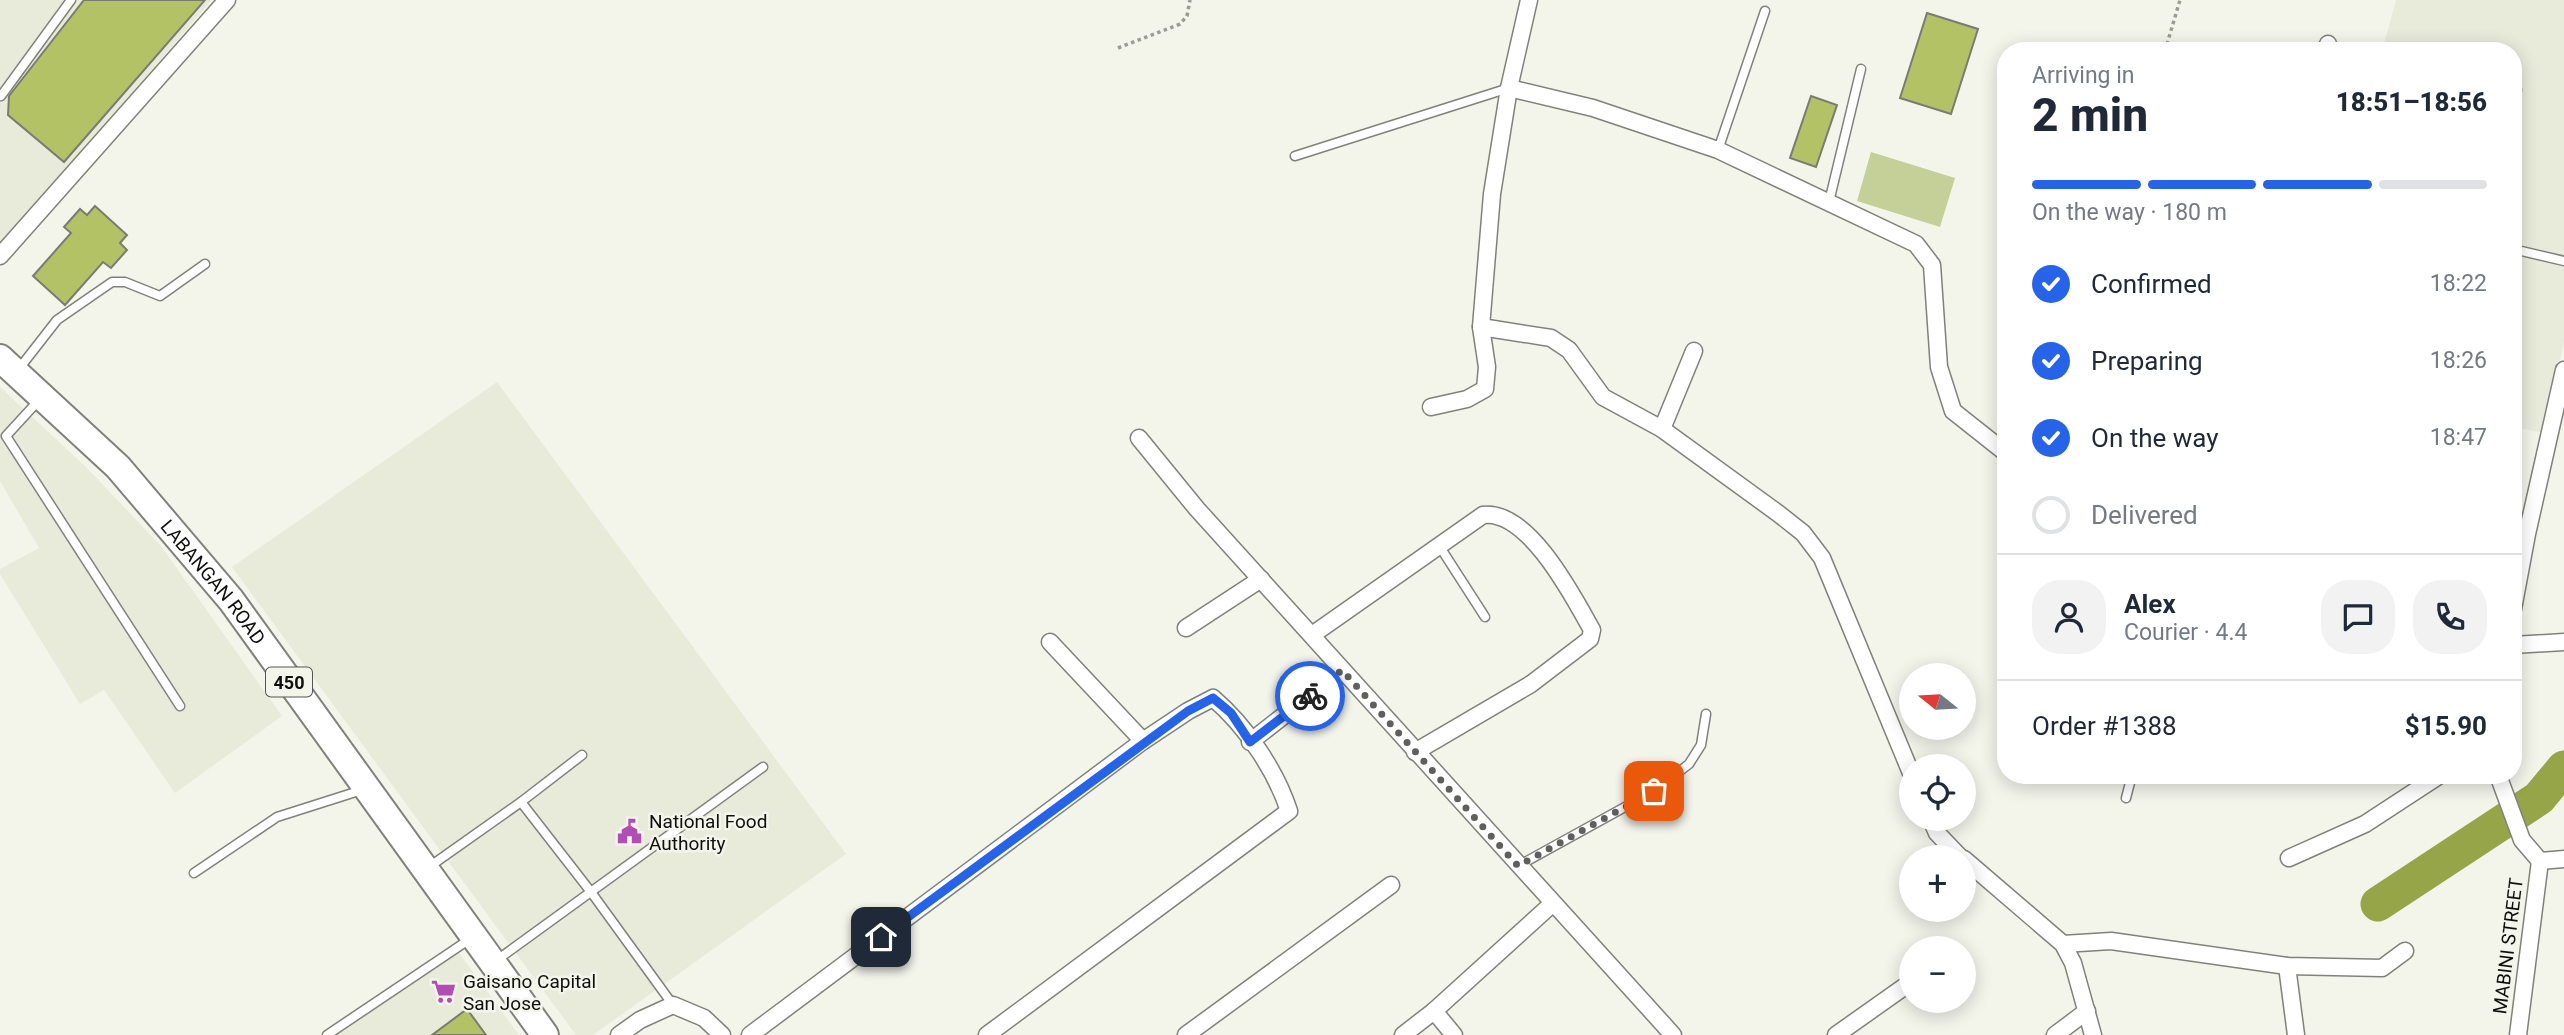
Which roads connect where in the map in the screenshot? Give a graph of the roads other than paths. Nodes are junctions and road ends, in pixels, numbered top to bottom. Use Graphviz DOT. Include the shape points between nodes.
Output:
graph roads {
  1 [pos="71,0"];
  2 [pos="227,0"];
  3 [pos="1529,0"];
  4 [pos="1765,11"];
  5 [pos="1861,69"];
  6 [pos="1509,88"];
  7 [pos="0,95"];
  8 [pos="1718,150"];
  9 [pos="1295,156"];
  10 [pos="1829,202"];
  11 [pos="2522,251"];
  12 [pos="0,256"];
  13 [pos="2564,261"];
  14 [pos="205,264"];
  15 [pos="1481,327"];
  16 [pos="1694,351"];
  17 [pos="8,365"];
  18 [pos="2564,370"];
  19 [pos="42,397"];
  20 [pos="1431,407"];
  21 [pos="1662,429"];
  22 [pos="2557,434"];
  23 [pos="1139,438"];
  24 [pos="1997,446"];
  25 [pos="1440,547"];
  26 [pos="2522,573"];
  27 [pos="1261,579"];
  28 [pos="1485,617"];
  29 [pos="1186,628"];
  30 [pos="1312,635"];
  31 [pos="1050,642"];
  32 [pos="2564,642"];
  33 [pos="2522,644"];
  34 [pos="1342,670"];
  35 [pos="180,706"];
  36 [pos="1706,715"];
  37 [pos="1143,741"];
  38 [pos="1250,742"];
  39 [pos="1415,752"];
  40 [pos="1903,754"];
  41 [pos="582,755"];
  42 [pos="763,767"];
  43 [pos="2130,784"];
  44 [pos="2426,784"];
  45 [pos="2501,784"];
  46 [pos="365,789"];
  47 [pos="2126,798"];
  48 [pos="521,802"];
  49 [pos="1936,831"];
  50 [pos="1949,845"];
  51 [pos="2289,858"];
  52 [pos="2564,859"];
  53 [pos="2540,861"];
  54 [pos="1518,866"];
  55 [pos="426,870"];
  56 [pos="1976,870"];
  57 [pos="194,873"];
  58 [pos="1391,885"];
  59 [pos="591,892"];
  60 [pos="1552,904"];
  61 [pos="473,938"];
  62 [pos="2063,944"];
  63 [pos="2405,951"];
  64 [pos="491,963"];
  65 [pos="2287,967"];
  66 [pos="1899,990"];
  67 [pos="673,1005"];
  68 [pos="2087,1011"];
  69 [pos="1434,1012"];
  70 [pos="543,1034"];
  71 [pos="327,1035"];
  72 [pos="619,1035"];
  73 [pos="722,1035"];
  74 [pos="750,1035"];
  75 [pos="987,1035"];
  76 [pos="1186,1035"];
  77 [pos="1403,1035"];
  78 [pos="1454,1035"];
  79 [pos="1673,1035"];
  80 [pos="1836,1035"];
  81 [pos="2054,1035"];
  82 [pos="2093,1035"];
  83 [pos="2296,1035"];
  84 [pos="2518,1035"];
  1 -- 7 [label="lane"];
  2 -- 12 [label="street"];
  3 -- 6 [label="street"];
  4 -- 8 [label="lane"];
  5 -- 10 [label="lane"];
  6 -- 8 [label="street" via="1593,108"];
  6 -- 9 [label="lane"];
  6 -- 15 [label="street" via="1492,194"];
  8 -- 10 [label="street"];
  10 -- 24 [label="street" via="1916,244 1932,265 1939,367 1953,411"];
  11 -- 13 [label="lane"];
  14 -- 17 [label="lane" via="160,296 125,282 112,282 57,320"];
  15 -- 20 [label="street" via="1488,367 1485,389 1467,399"];
  15 -- 21 [label="street" via="1551,338 1569,350 1603,397"];
  16 -- 21 [label="street"];
  17 -- 19 [label="main road, LABANGAN ROAD / 450"];
  18 -- 22 [label="street"];
  19 -- 35 [label="lane" via="6,436"];
  19 -- 46 [label="main road, LABANGAN ROAD / 450" via="146,497 231,600"];
  21 -- 40 [label="street" via="1803,533 1822,558"];
  22 -- 26 [label="street"];
  23 -- 27 [label="street"];
  25 -- 28 [label="lane"];
  25 -- 30 [label="street"];
  25 -- 39 [label="street" via="1483,516 1497,513 1510,520 1556,567 1592,630 1590,639 1531,684"];
  27 -- 29 [label="street"];
  27 -- 30 [label="street"];
  30 -- 34 [label="street"];
  31 -- 37 [label="street"];
  32 -- 33 [label="street"];
  34 -- 38 [label="street"];
  34 -- 39 [label="street"];
  36 -- 54 [label="lane" via="1701,745 1689,764 1654,791"];
  37 -- 38 [label="street" via="1213,698 1231,713"];
  37 -- 74 [label="street"];
  38 -- 75 [label="street" via="1282,788 1289,811"];
  39 -- 54 [label="street"];
  41 -- 48 [label="lane"];
  42 -- 59 [label="lane"];
  43 -- 47 [label="lane"];
  44 -- 51 [label="street" via="2365,824"];
  45 -- 53 [label="street" via="2522,840"];
  46 -- 55 [label="main road, LABANGAN ROAD / 450"];
  46 -- 57 [label="lane" via="277,817"];
  48 -- 55 [label="lane"];
  48 -- 59 [label="lane"];
  49 -- 50 [label="street"];
  52 -- 53 [label="street"];
  53 -- 84 [label="street, MABINI STREET"];
  54 -- 60 [label="street"];
  55 -- 61 [label="main road, LABANGAN ROAD / 450"];
  56 -- 62 [label="street"];
  58 -- 76 [label="street"];
  59 -- 64 [label="lane"];
  59 -- 67 [label="lane"];
  60 -- 69 [label="street"];
  60 -- 79 [label="street"];
  61 -- 64 [label="main road, LABANGAN ROAD / 450"];
  61 -- 71 [label="lane"];
  62 -- 65 [label="street" via="2111,941"];
  62 -- 68 [label="street"];
  63 -- 65 [label="street" via="2382,968"];
  64 -- 70 [label="main road, LABANGAN ROAD / 450"];
  65 -- 83 [label="street"];
  66 -- 80 [label="street"];
  67 -- 72 [label="street"];
  67 -- 73 [label="street" via="704,1018"];
  68 -- 81 [label="street"];
  68 -- 82 [label="street"];
  69 -- 77 [label="street"];
  69 -- 78 [label="street"];
}
